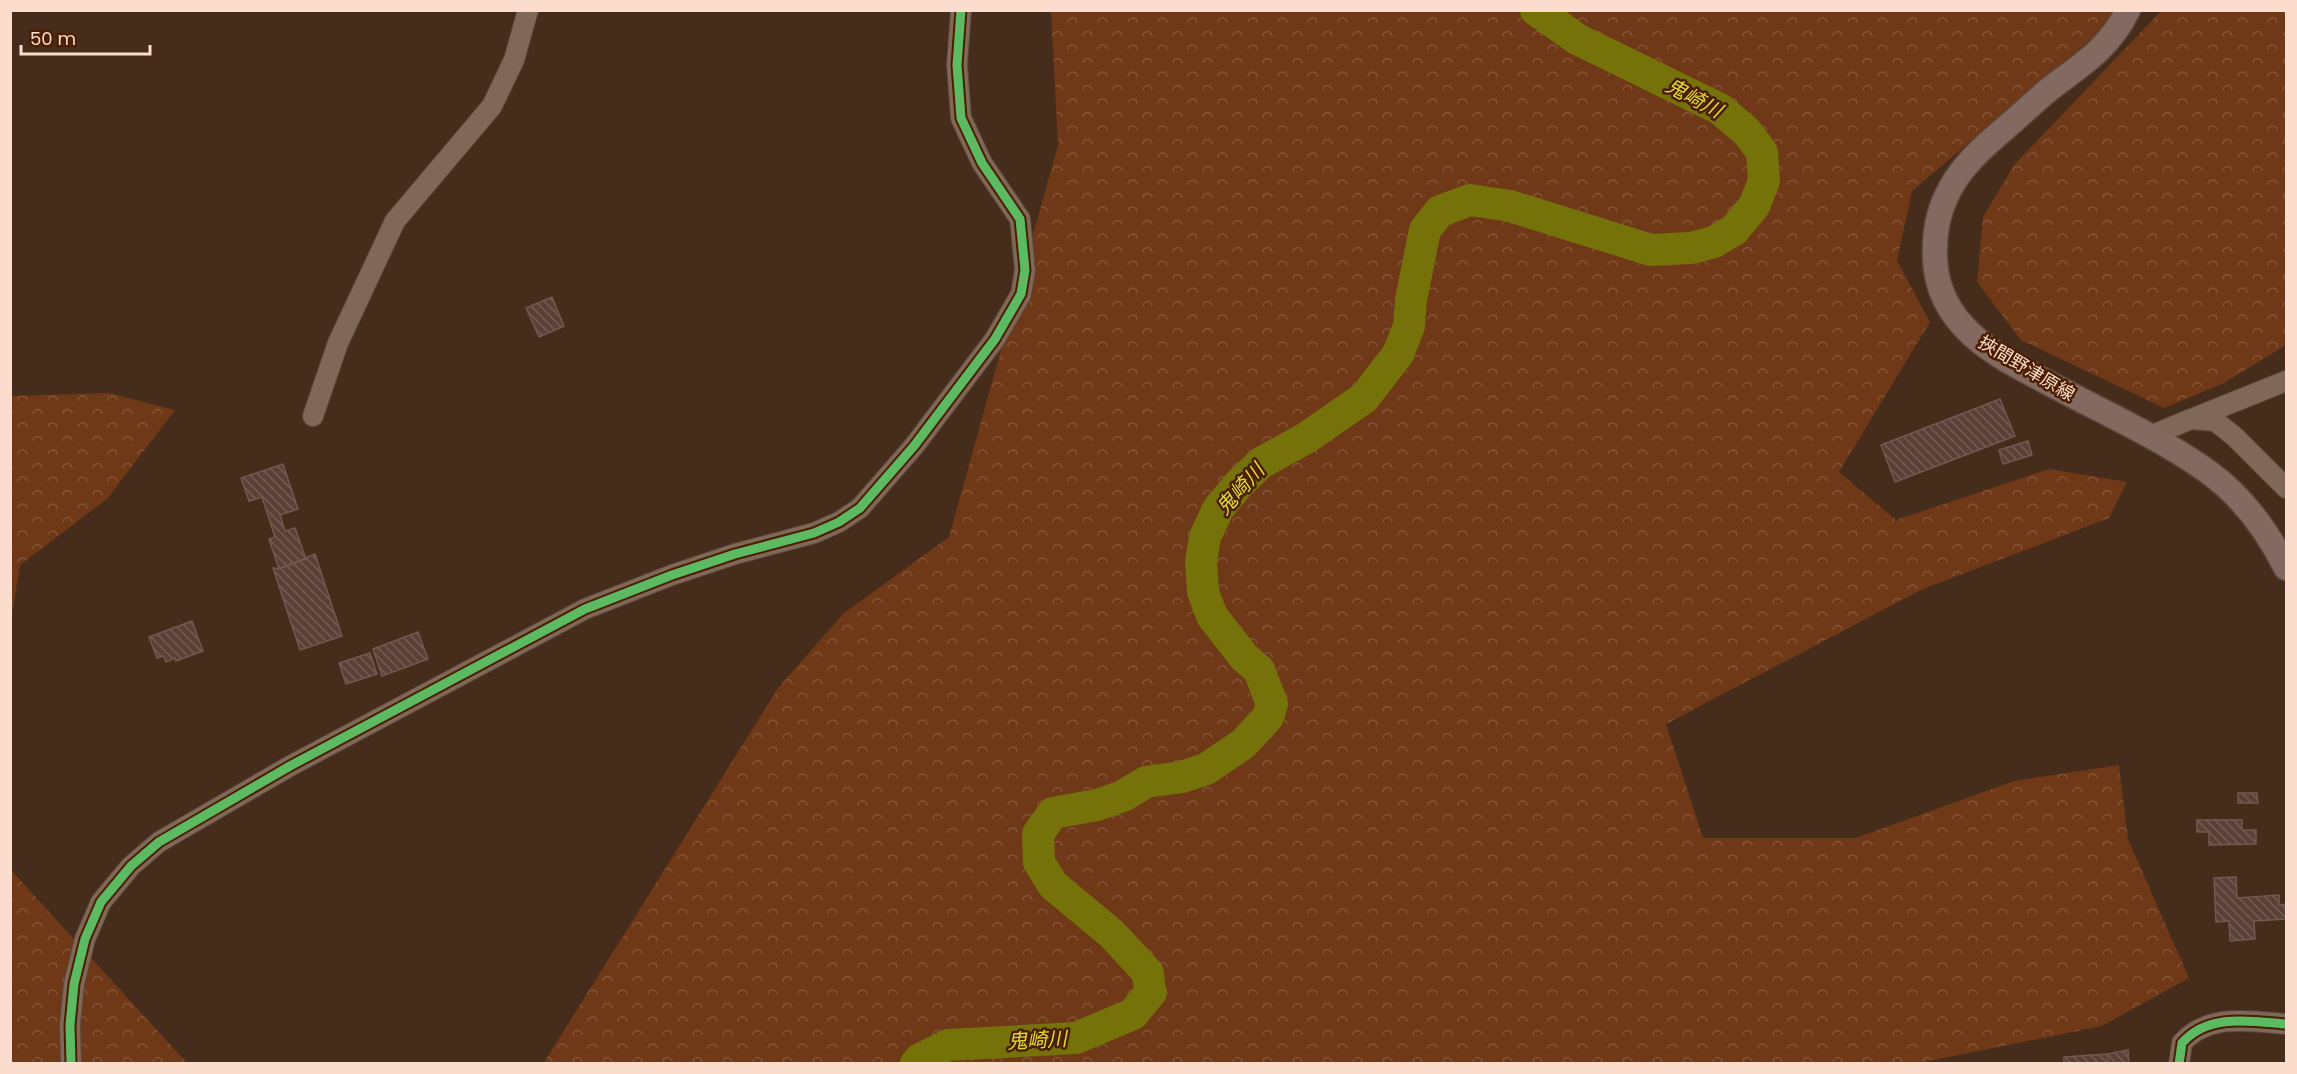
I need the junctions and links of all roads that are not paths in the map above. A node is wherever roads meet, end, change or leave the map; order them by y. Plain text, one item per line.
1 (528, 10) edge
2 (961, 10) edge
3 (2128, 10) edge
4 (2286, 381) edge
5 (312, 416) dead end
6 (2191, 419) junction
7 (2148, 436) junction
8 (2286, 488) edge
9 (2286, 568) edge
10 (2286, 1023) edge
11 (71, 1064) edge
12 (2179, 1064) edge

1 - 5 street
2 - 11 street
3 - 7 main road, 挾間野津原線
4 - 6 street
6 - 7 street
6 - 8 street
7 - 9 main road, 挾間野津原線
10 - 12 street

